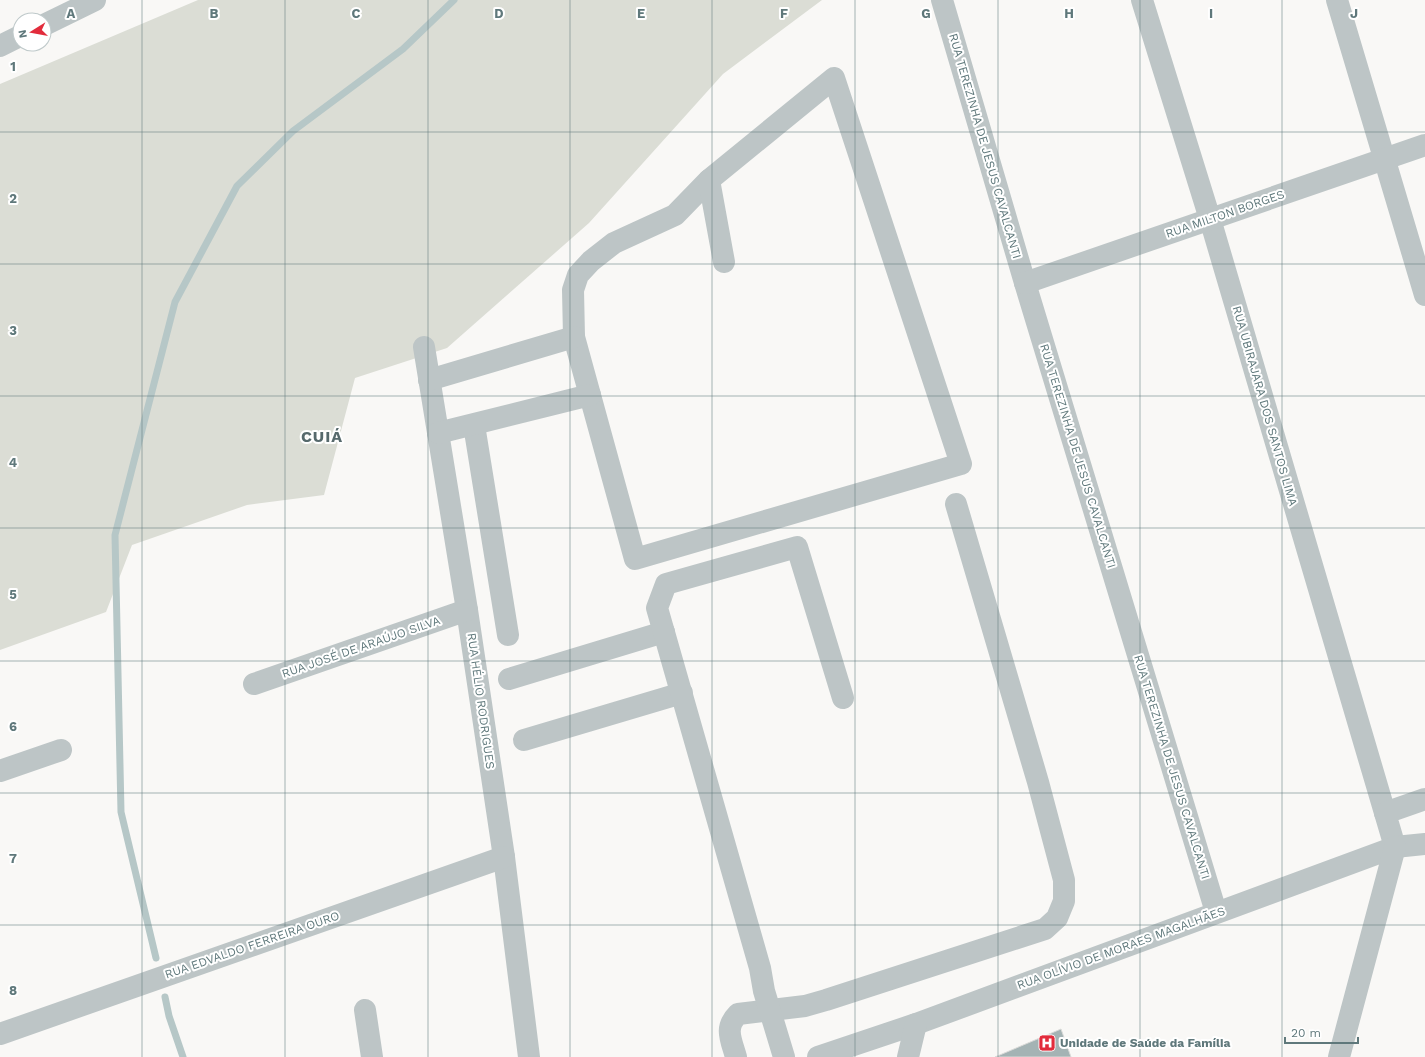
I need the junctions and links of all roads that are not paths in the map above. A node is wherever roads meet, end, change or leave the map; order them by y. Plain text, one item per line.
1 (95, 0) edge
2 (942, 0) edge
3 (1142, 0) edge
4 (1337, 0) edge
5 (52, 21) edge
6 (12, 40) edge
7 (0, 46) edge
8 (1425, 145) edge
9 (1385, 158) junction
10 (709, 180) junction
11 (1210, 219) junction
12 (724, 262) dead end
13 (1025, 283) junction
14 (1425, 295) edge
15 (574, 337) junction
16 (424, 347) dead end
17 (429, 380) junction
18 (590, 395) junction
19 (474, 425) junction
20 (438, 433) junction
21 (956, 504) dead end
22 (467, 610) junction
23 (664, 632) junction
24 (508, 635) dead end
25 (509, 679) dead end
26 (254, 684) dead end
27 (682, 693) junction
28 (843, 698) dead end
29 (524, 740) dead end
30 (61, 750) dead end
31 (0, 771) edge
32 (1425, 800) edge
33 (1385, 813) junction
34 (1425, 844) edge
35 (1395, 847) junction
36 (504, 857) junction
37 (1216, 912) junction
38 (364, 1010) dead end
39 (770, 1010) junction
40 (916, 1024) junction
41 (0, 1034) edge
42 (372, 1057) edge
43 (529, 1057) edge
44 (736, 1057) edge
45 (784, 1057) edge
46 (818, 1057) edge
47 (908, 1057) edge
48 (1339, 1057) edge

1 - 5 street
2 - 13 street, RUA TEREZINHA DE JESUS CAVALCANTI
3 - 11 street, RUA UBIRAJARA DOS SANTOS LIMA
4 - 9 street
6 - 7 street
8 - 9 street, RUA MILTON BORGES
9 - 11 street, RUA MILTON BORGES
9 - 14 street
10 - 12 street
10 - 15 street
10 - 18 street
11 - 13 street, RUA MILTON BORGES
11 - 33 street, RUA UBIRAJARA DOS SANTOS LIMA
13 - 37 street, RUA TEREZINHA DE JESUS CAVALCANTI
15 - 17 street
15 - 18 street
16 - 17 street, RUA HÉLIO RODRIGUES
17 - 20 street, RUA HÉLIO RODRIGUES
18 - 19 street
19 - 20 street
19 - 24 street
20 - 22 street, RUA HÉLIO RODRIGUES
21 - 39 street
22 - 26 street, RUA JOSÉ DE ARAÚJO SILVA
22 - 36 street, RUA HÉLIO RODRIGUES
23 - 25 street
23 - 27 street
23 - 28 street
27 - 29 street
27 - 39 street
30 - 31 street
32 - 33 street
33 - 35 street, RUA UBIRAJARA DOS SANTOS LIMA
34 - 35 street, RUA OLÍVIO DE MORAES MAGALHÃES
35 - 37 street, RUA OLÍVIO DE MORAES MAGALHÃES
35 - 48 street
36 - 41 street, RUA EDVALDO FERREIRA OURO
36 - 43 street, RUA HÉLIO RODRIGUES
37 - 40 street, RUA OLÍVIO DE MORAES MAGALHÃES
38 - 42 street
39 - 44 street
39 - 45 street
40 - 46 street, RUA OLÍVIO DE MORAES MAGALHÃES
40 - 47 street

